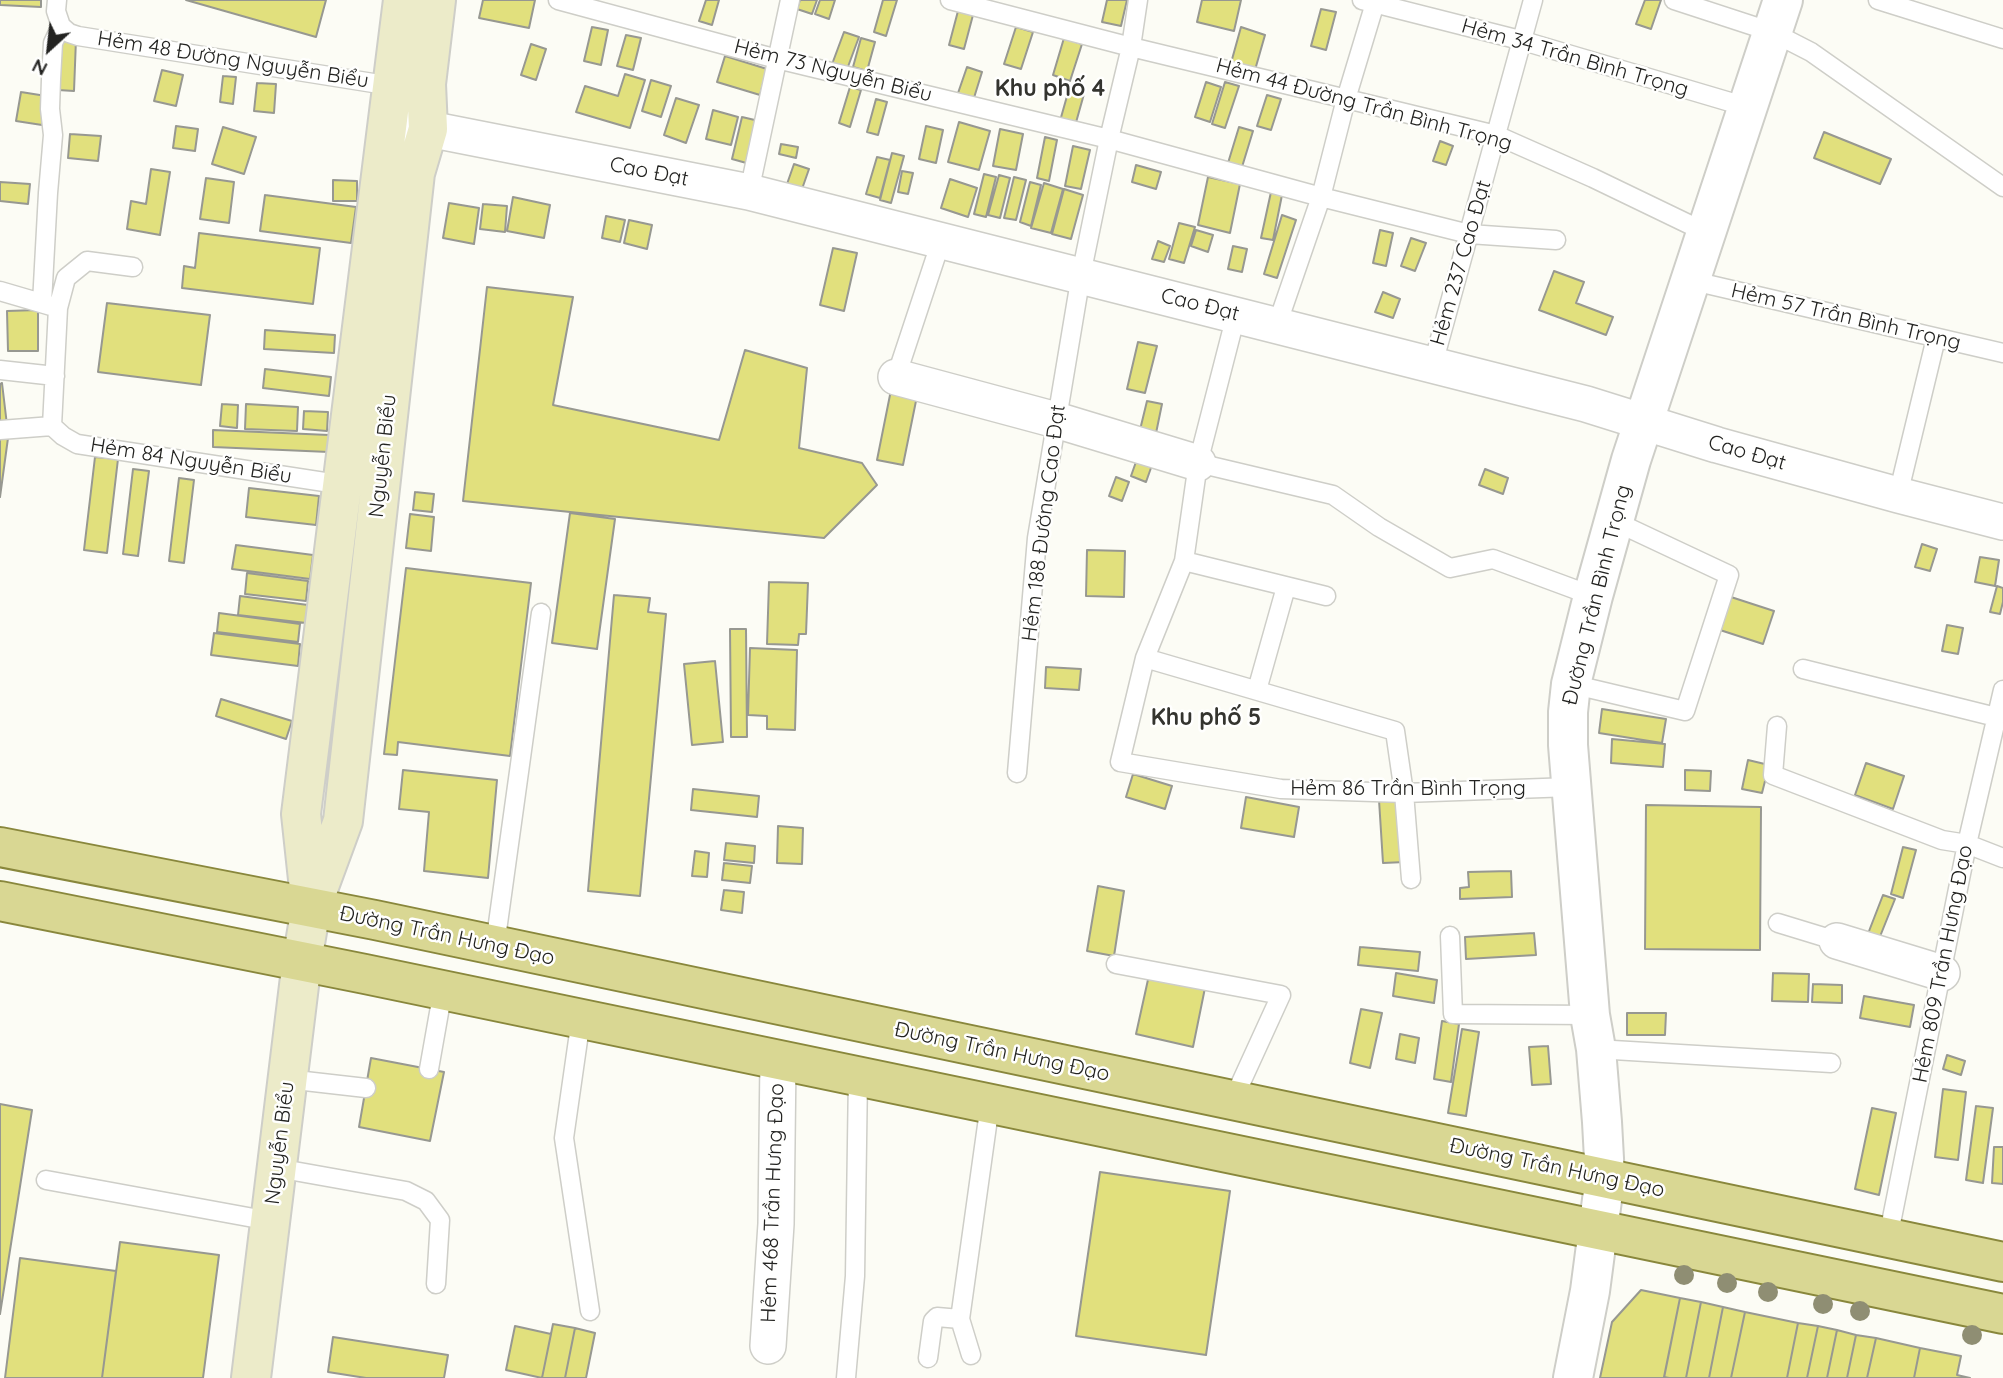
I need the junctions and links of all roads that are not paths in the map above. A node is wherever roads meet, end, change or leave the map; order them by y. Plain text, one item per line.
1 (57, 0) edge
2 (403, 0) edge
3 (436, 0) edge
4 (558, 0) edge
5 (790, 0) edge
6 (950, 0) edge
7 (1138, 0) edge
8 (1533, 0) edge
9 (1674, 0) edge
10 (1878, 0) edge
11 (1368, 2) edge
12 (1778, 16) edge
13 (61, 26) junction
14 (2003, 39) edge
15 (1520, 40) junction
16 (1131, 47) junction
17 (777, 59) junction
18 (1346, 99) junction
19 (390, 104) junction
20 (1747, 107) junction
21 (428, 129) junction
22 (1496, 135) junction
23 (1109, 139) junction
24 (2003, 187) edge
25 (749, 192) junction
26 (1321, 197) junction
27 (1705, 232) junction
28 (1469, 234) junction
29 (1556, 240) dead end
30 (941, 241) junction
31 (133, 267) dead end
32 (1081, 275) junction
33 (1689, 280) junction
34 (0, 291) edge
35 (50, 306) junction
36 (1236, 315) junction
37 (1277, 325) junction
38 (1936, 338) junction
39 (2003, 353) edge
40 (1433, 364) junction
41 (0, 370) edge
42 (55, 376) junction
43 (895, 377) joint
44 (1056, 420) junction
45 (1643, 422) junction
46 (52, 426) junction
47 (0, 430) edge
48 (1198, 463) junction
49 (344, 485) junction
50 (1898, 495) junction
51 (1614, 521) junction
52 (2003, 522) edge
53 (1184, 561) junction
54 (1286, 587) junction
55 (1326, 596) dead end
56 (1593, 596) junction
57 (541, 613) dead end
58 (1145, 659) junction
59 (1803, 669) dead end
60 (1571, 684) junction
61 (1257, 690) junction
62 (2003, 691) edge
63 (1996, 717) junction
64 (1777, 726) dead end
65 (1017, 773) dead end
66 (1571, 787) junction
67 (1404, 793) junction
68 (1968, 844) junction
69 (0, 847) edge
70 (2003, 858) edge
71 (1411, 879) dead end
72 (0, 901) edge
73 (311, 908) junction
74 (1778, 923) dead end
75 (1450, 936) dead end
76 (1837, 942) joint
77 (495, 945) junction
78 (302, 961) junction
79 (1116, 964) dead end
80 (1942, 973) junction
81 (443, 990) junction
82 (581, 1019) junction
83 (1593, 1032) junction
84 (778, 1060) junction
85 (1831, 1063) dead end
86 (429, 1069) dead end
87 (858, 1076) junction
88 (287, 1080) junction
89 (366, 1088) dead end
90 (1233, 1100) junction
91 (990, 1104) junction
92 (1226, 1153) junction
93 (277, 1168) junction
94 (1605, 1177) junction
95 (46, 1180) dead end
96 (270, 1221) junction
97 (1599, 1230) junction
98 (1888, 1238) junction
99 (2003, 1262) edge
100 (436, 1283) dead end
101 (590, 1311) dead end
102 (2003, 1314) edge
103 (960, 1319) junction
104 (768, 1346) dead end
105 (971, 1355) dead end
106 (928, 1358) dead end
107 (251, 1378) edge
108 (846, 1378) edge
109 (1573, 1378) edge

1 - 13 lane
2 - 19 main road, Nguyễn Biểu
3 - 21 main road, Nguyễn Biểu
4 - 17 lane, Hẻm 73 Nguyễn Biểu
5 - 17 lane
6 - 16 lane, Hẻm 44 Đường Trần Bình Trọng
7 - 16 lane, Hẻm 188 Đường Cao Đạt
8 - 15 lane, Hẻm 237 Cao Đạt
9 - 12 lane
10 - 14 lane
11 - 15 lane, Hẻm 34 Trần Bình Trọng
11 - 18 lane
12 - 20 street, Đường Trần Bình Trọng
12 - 24 lane
13 - 19 lane, Hẻm 48 Đường Nguyễn Biểu
13 - 35 lane
15 - 20 lane, Hẻm 34 Trần Bình Trọng
15 - 22 lane, Hẻm 237 Cao Đạt
16 - 18 lane, Hẻm 44 Đường Trần Bình Trọng
16 - 23 lane, Hẻm 188 Đường Cao Đạt
17 - 23 lane, Hẻm 73 Nguyễn Biểu
17 - 25 lane
18 - 22 lane, Hẻm 44 Đường Trần Bình Trọng
18 - 26 lane
19 - 21 street, Cao Đạt
19 - 49 main road, Nguyễn Biểu
20 - 27 street, Đường Trần Bình Trọng
21 - 25 street, Cao Đạt
21 - 73 main road, Nguyễn Biểu
22 - 27 lane, Hẻm 44 Đường Trần Bình Trọng
22 - 28 lane, Hẻm 237 Cao Đạt
23 - 26 lane, Hẻm 73 Nguyễn Biểu
23 - 32 lane, Hẻm 188 Đường Cao Đạt
25 - 30 street, Cao Đạt
26 - 28 lane, Hẻm 73 Nguyễn Biểu
26 - 37 lane
27 - 33 street, Đường Trần Bình Trọng
28 - 29 lane, Hẻm 73 Nguyễn Biểu
28 - 40 lane, Hẻm 237 Cao Đạt
30 - 32 street, Cao Đạt
30 - 43 lane
31 - 35 lane
32 - 36 street, Cao Đạt
32 - 44 lane, Hẻm 188 Đường Cao Đạt
33 - 38 lane, Hẻm 57 Trần Bình Trọng
33 - 45 street, Đường Trần Bình Trọng
34 - 35 lane
35 - 42 lane
36 - 37 street, Cao Đạt
36 - 48 lane
37 - 40 street, Cao Đạt
38 - 39 lane, Hẻm 57 Trần Bình Trọng
38 - 50 lane
40 - 45 street, Cao Đạt
41 - 42 lane
42 - 46 lane
43 - 44 street
44 - 48 street
44 - 65 lane, Hẻm 188 Đường Cao Đạt
45 - 50 street, Cao Đạt
45 - 51 street, Đường Trần Bình Trọng
46 - 47 lane
46 - 49 lane, Hẻm 84 Nguyễn Biểu
48 - 53 lane
48 - 56 lane
49 - 73 main road, Nguyễn Biểu
50 - 52 street, Cao Đạt
51 - 56 street, Đường Trần Bình Trọng
51 - 60 lane
53 - 54 lane
53 - 58 lane
54 - 55 lane
54 - 61 lane
56 - 60 street, Đường Trần Bình Trọng
57 - 77 lane
58 - 61 lane
58 - 67 lane, Hẻm 86 Trần Bình Trọng
59 - 63 lane
60 - 66 street, Đường Trần Bình Trọng
61 - 67 lane
62 - 63 lane, Hẻm 809 Trần Hưng Đạo
63 - 68 lane, Hẻm 809 Trần Hưng Đạo
64 - 68 lane
66 - 67 lane, Hẻm 86 Trần Bình Trọng
66 - 83 street, Đường Trần Bình Trọng
67 - 71 lane
68 - 70 lane
68 - 80 lane, Hẻm 809 Trần Hưng Đạo
69 - 73 main road, Đường Trần Hưng Đạo
72 - 78 main road
73 - 77 main road, Đường Trần Hưng Đạo
73 - 78 main road, Nguyễn Biểu
74 - 76 lane
75 - 83 lane
76 - 80 street
77 - 90 main road, Đường Trần Hưng Đạo
78 - 81 main road
78 - 88 main road, Nguyễn Biểu
79 - 90 lane
80 - 98 lane, Hẻm 809 Trần Hưng Đạo
81 - 82 main road
81 - 86 lane
82 - 84 main road
82 - 101 lane
83 - 85 lane
83 - 94 street, Đường Trần Bình Trọng
84 - 87 main road
84 - 104 street, Hẻm 468 Trần Hưng Ðạo
87 - 91 main road
87 - 108 lane
88 - 89 lane
88 - 93 main road, Nguyễn Biểu
90 - 92 main road
90 - 94 main road, Đường Trần Hưng Đạo
91 - 92 main road
91 - 103 lane
92 - 97 main road
93 - 96 main road, Nguyễn Biểu
93 - 100 lane
94 - 97 street, Đường Trần Bình Trọng
94 - 98 main road, Đường Trần Hưng Đạo
95 - 96 lane
96 - 107 main road, Nguyễn Biểu
97 - 102 main road
97 - 109 street, Đường Trần Bình Trọng
98 - 99 main road, Đường Trần Hưng Đạo
103 - 105 lane
103 - 106 lane

